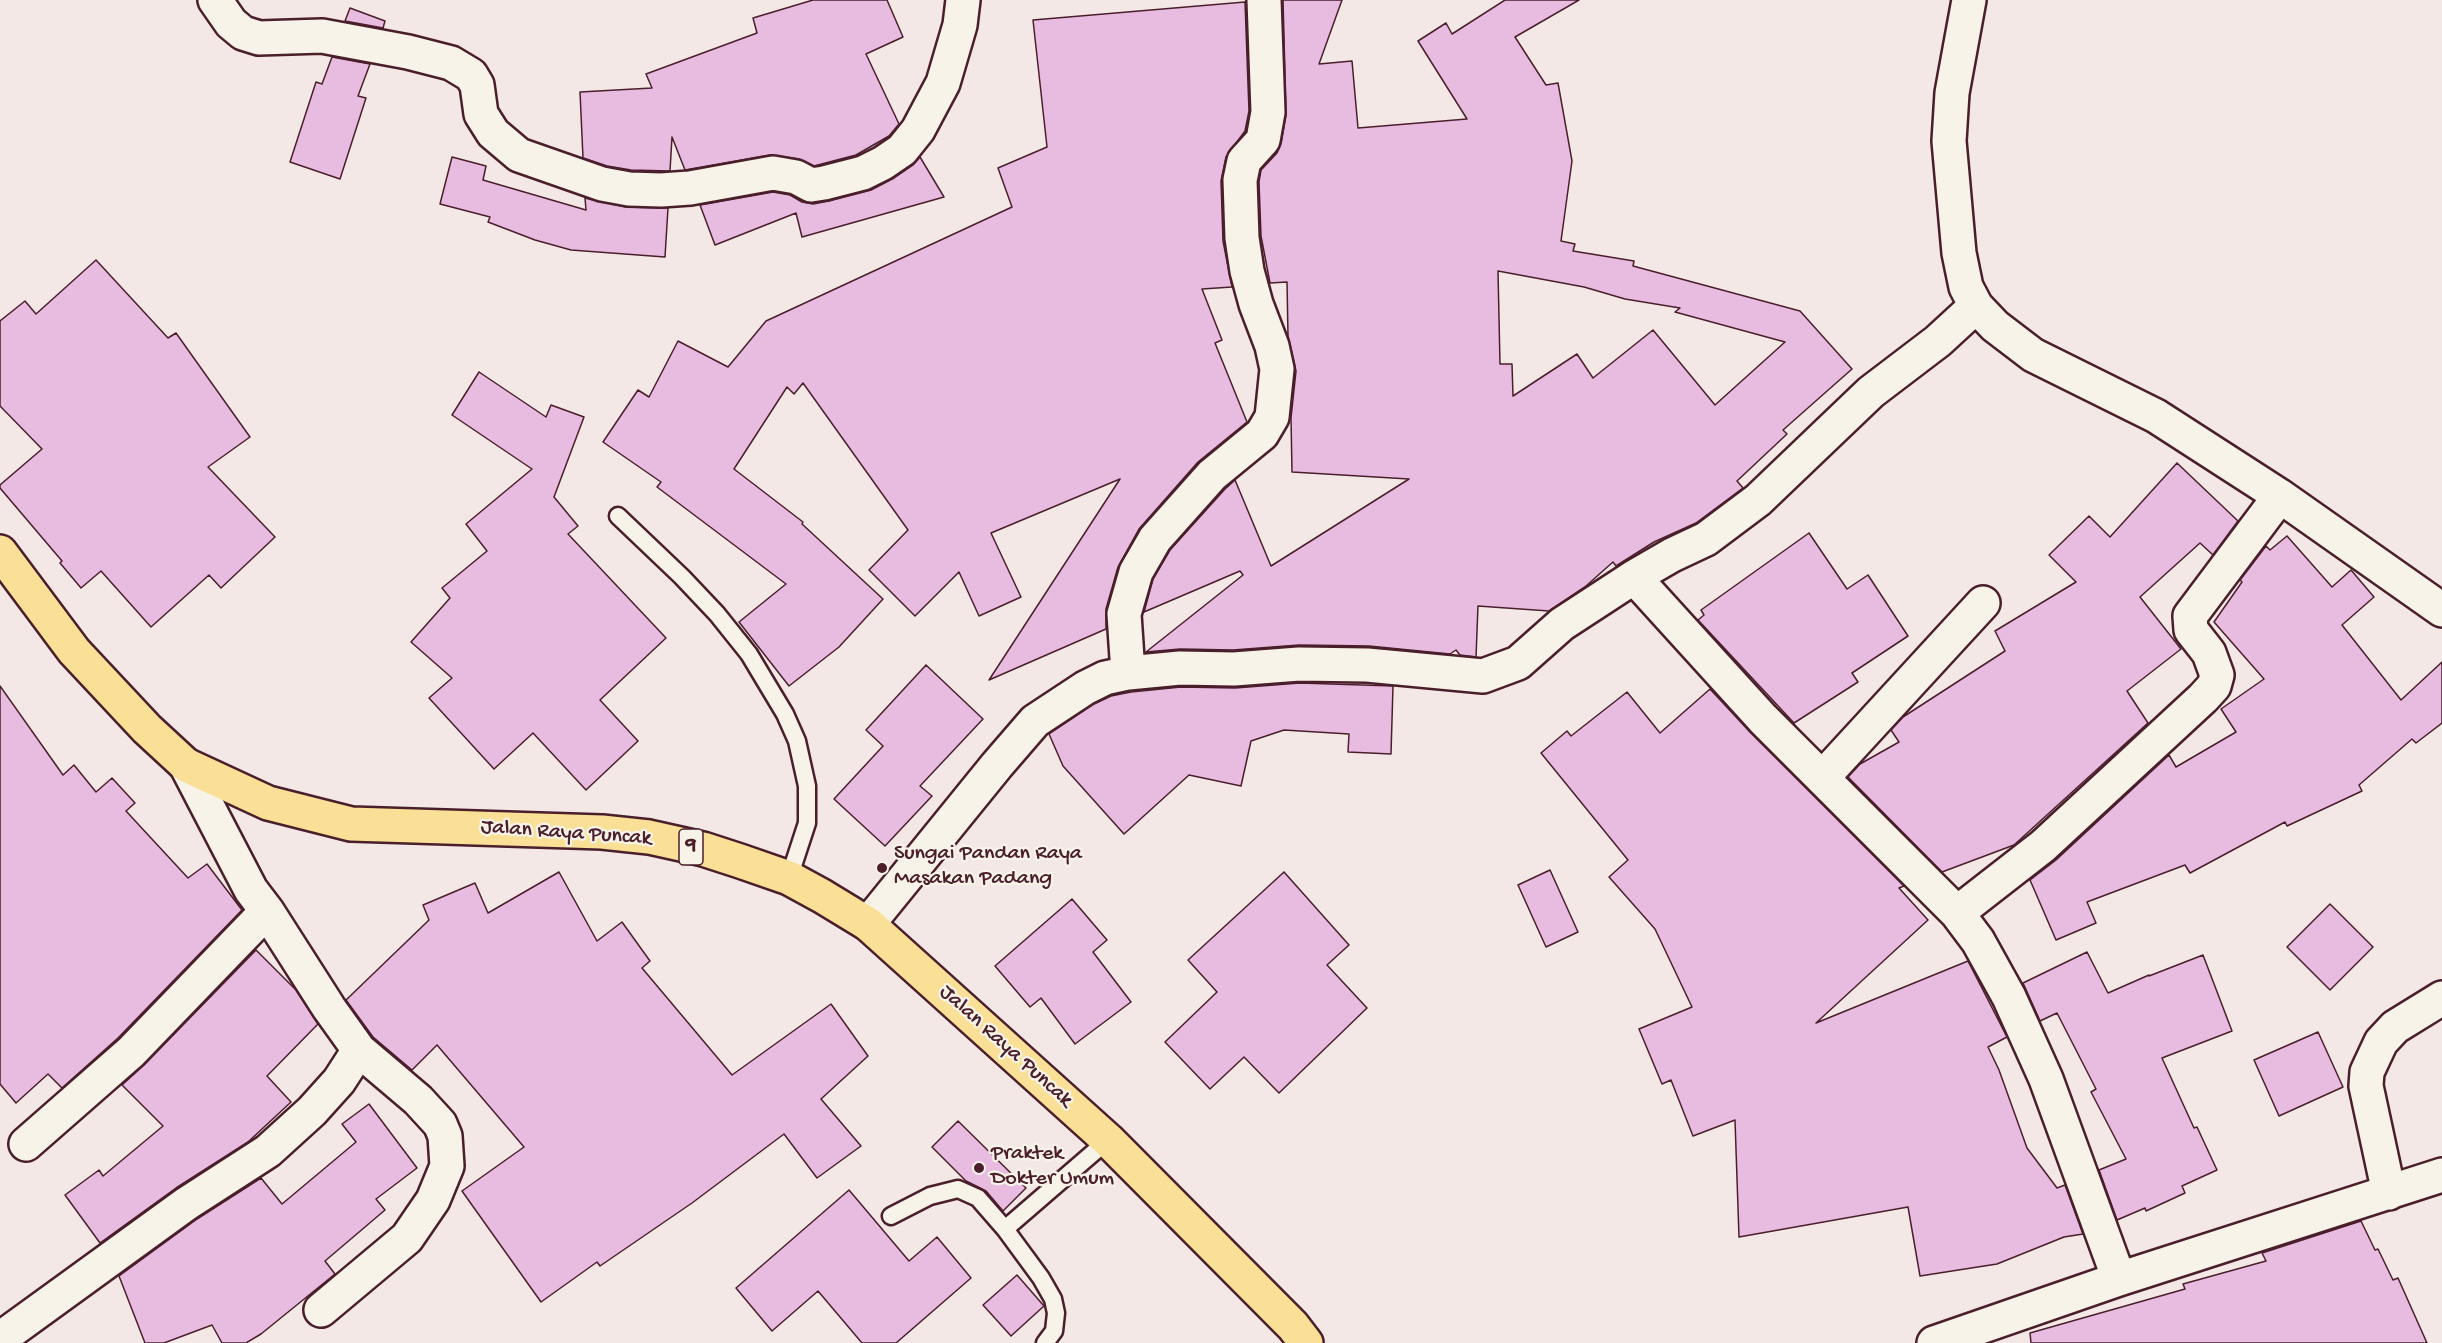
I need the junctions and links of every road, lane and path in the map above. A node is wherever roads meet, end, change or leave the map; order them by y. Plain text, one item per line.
1 (214, 0) edge
2 (963, 0) edge
3 (1264, 0) edge
4 (1969, 0) edge
5 (1976, 306) junction
6 (2280, 496) junction
7 (618, 516) dead end
8 (0, 552) edge
9 (1634, 577) junction
10 (1983, 603) dead end
11 (2442, 610) edge
12 (1128, 673) junction
13 (186, 765) junction
14 (1823, 777) junction
15 (789, 878) junction
16 (267, 910) junction
17 (1957, 913) junction
18 (868, 924) junction
19 (2442, 998) edge
20 (359, 1050) junction
21 (1108, 1140) junction
22 (26, 1144) dead end
23 (2442, 1175) edge
24 (2389, 1193) junction
25 (891, 1216) dead end
26 (1005, 1229) junction
27 (2119, 1279) junction
28 (321, 1310) dead end
29 (0, 1339) edge
30 (1045, 1343) edge
31 (1306, 1343) edge
32 (1934, 1343) edge

1 - 2 street
3 - 12 street
4 - 5 street
5 - 6 street
5 - 9 street
6 - 11 street
6 - 17 street
7 - 15 lane
8 - 13 highway, Jalan Raya Puncak / 9
9 - 12 street
9 - 14 street
10 - 14 street
12 - 18 street
13 - 15 highway, Jalan Raya Puncak / 9
13 - 16 street
14 - 17 street
15 - 18 highway, Jalan Raya Puncak / 9
16 - 20 street
16 - 22 street
17 - 27 street
18 - 21 highway, Jalan Raya Puncak / 9
19 - 24 street
20 - 28 street
20 - 29 street
21 - 26 lane
21 - 31 highway, Jalan Raya Puncak / 9
23 - 24 street
24 - 27 street
25 - 26 lane
26 - 30 lane
27 - 32 street

